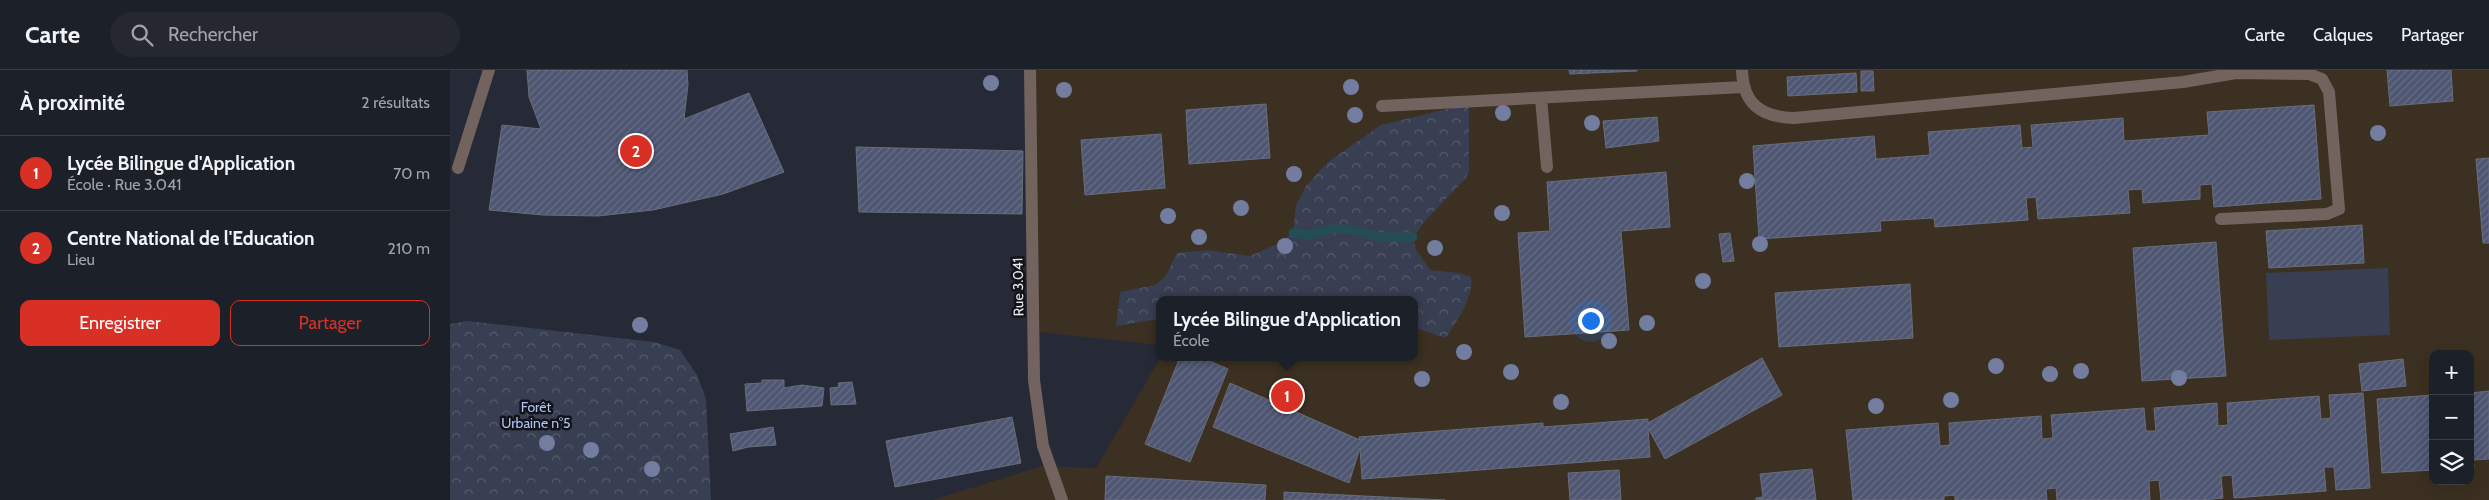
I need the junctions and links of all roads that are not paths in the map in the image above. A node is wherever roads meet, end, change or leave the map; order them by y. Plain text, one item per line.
1 (489, 70) edge
2 (1030, 70) edge
3 (1742, 70) edge
4 (2236, 71) edge
5 (1743, 87) junction
6 (1542, 98) junction
7 (1382, 106) dead end
8 (1548, 167) dead end
9 (458, 168) dead end
10 (2221, 220) dead end
11 (1062, 500) edge

1 - 9 street
2 - 11 street, Rue 3.041
3 - 5 street
4 - 5 street
4 - 10 street
5 - 6 street
6 - 7 street
6 - 8 street

